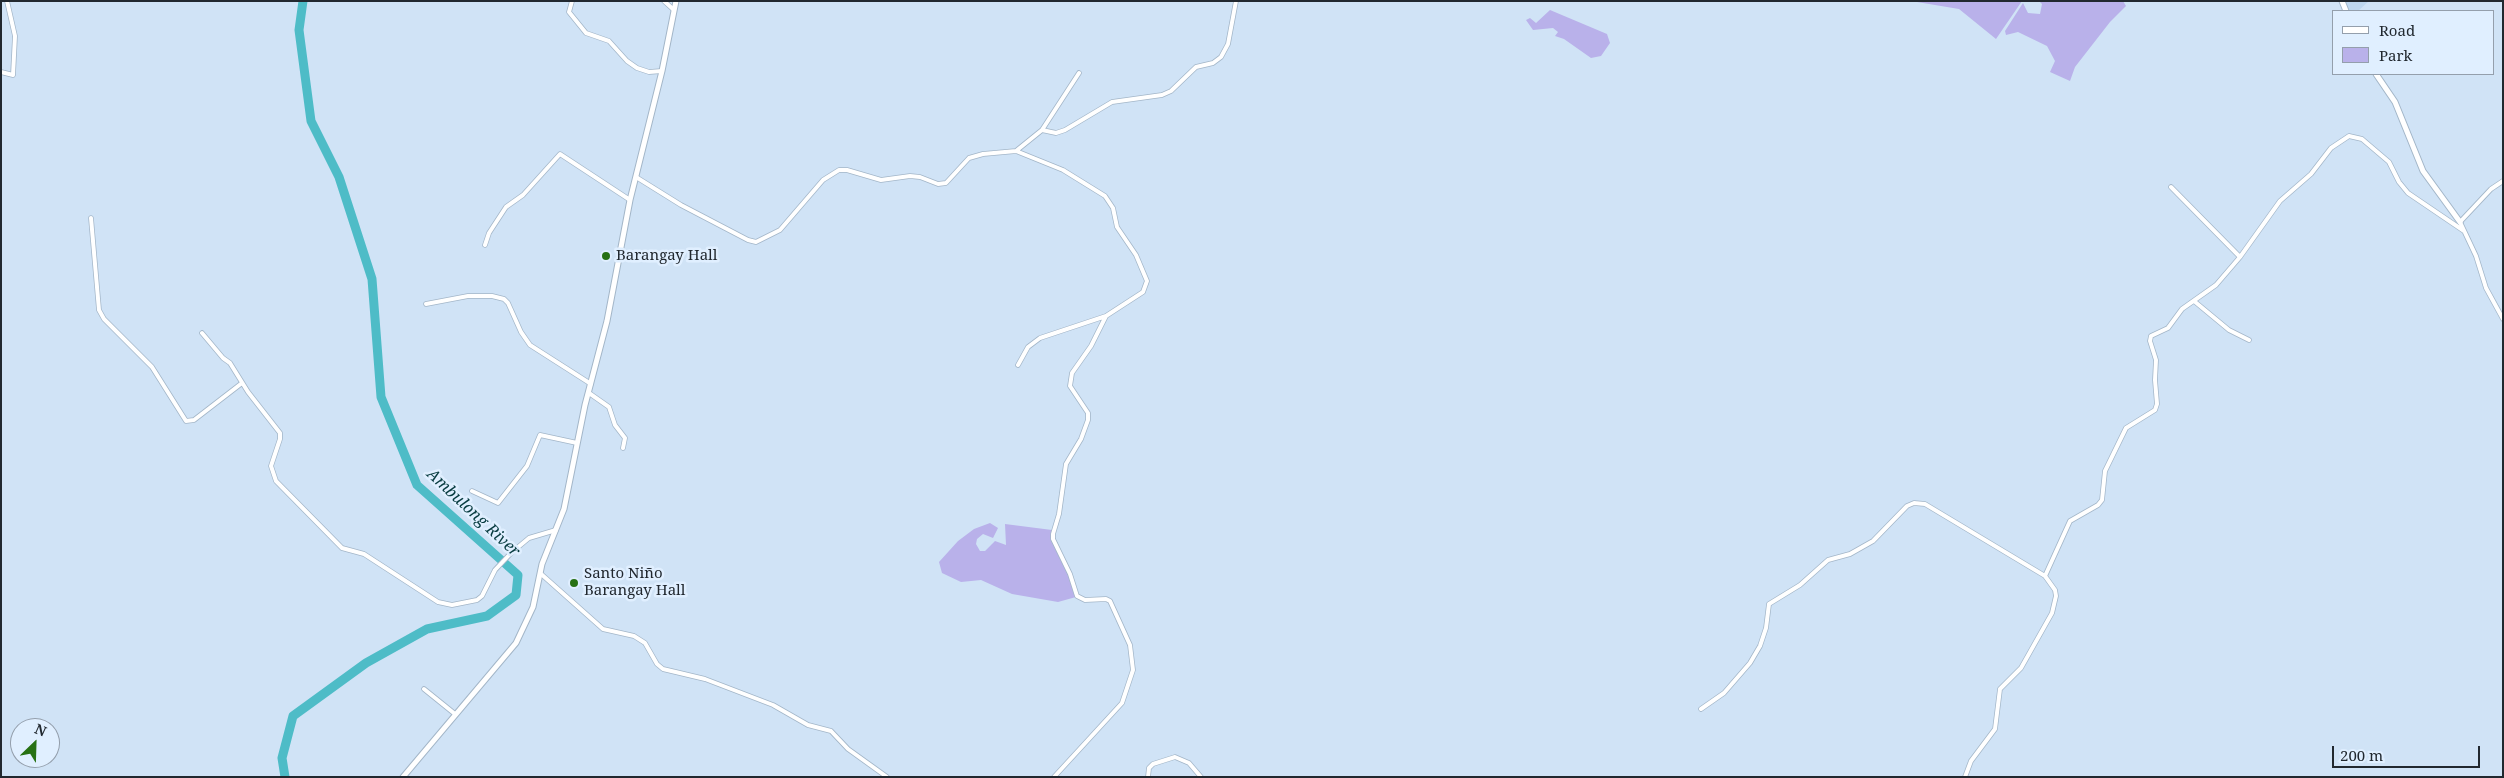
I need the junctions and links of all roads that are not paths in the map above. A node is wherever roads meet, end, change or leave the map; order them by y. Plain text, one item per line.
1 (7, 1) edge
2 (572, 1) edge
3 (664, 1) edge
4 (676, 1) edge
5 (1236, 1) edge
6 (674, 10) junction
7 (662, 71) junction
8 (1, 72) edge
9 (1079, 73) dead end
10 (2377, 75) edge
11 (1042, 130) junction
12 (1016, 151) junction
13 (636, 177) junction
14 (2503, 181) edge
15 (2171, 186) dead end
16 (630, 200) junction
17 (91, 218) dead end
18 (2460, 222) junction
19 (2464, 231) junction
20 (485, 245) dead end
21 (2240, 257) junction
22 (2194, 301) junction
23 (426, 304) dead end
24 (1106, 316) junction
25 (2503, 319) edge
26 (202, 333) dead end
27 (2249, 340) dead end
28 (1018, 365) dead end
29 (242, 383) junction
30 (591, 384) junction
31 (589, 393) junction
32 (577, 443) junction
33 (623, 448) dead end
34 (472, 491) dead end
35 (556, 530) junction
36 (540, 573) junction
37 (2045, 576) junction
38 (424, 689) dead end
39 (1701, 709) dead end
40 (455, 714) junction
41 (403, 777) edge
42 (887, 777) edge
43 (1054, 777) edge
44 (1148, 777) edge
45 (1200, 777) edge
46 (1965, 777) edge

1 - 8 street
2 - 7 street
3 - 6 street
4 - 6 street
5 - 11 street
6 - 7 street
7 - 13 street
9 - 11 street
10 - 18 street
11 - 12 street
12 - 13 street
12 - 24 street
13 - 16 street
14 - 18 street
15 - 21 street
16 - 20 street
16 - 30 street
17 - 29 street
18 - 19 street
19 - 21 street
19 - 25 street
21 - 22 street
22 - 27 street
22 - 37 street
23 - 30 street
24 - 28 street
24 - 43 street
26 - 29 street
29 - 35 street
30 - 31 street
31 - 32 street
31 - 33 street
32 - 34 street
32 - 35 street
35 - 36 street
36 - 40 street
36 - 42 street
37 - 39 street
37 - 46 street
38 - 40 street
40 - 41 street
44 - 45 street

